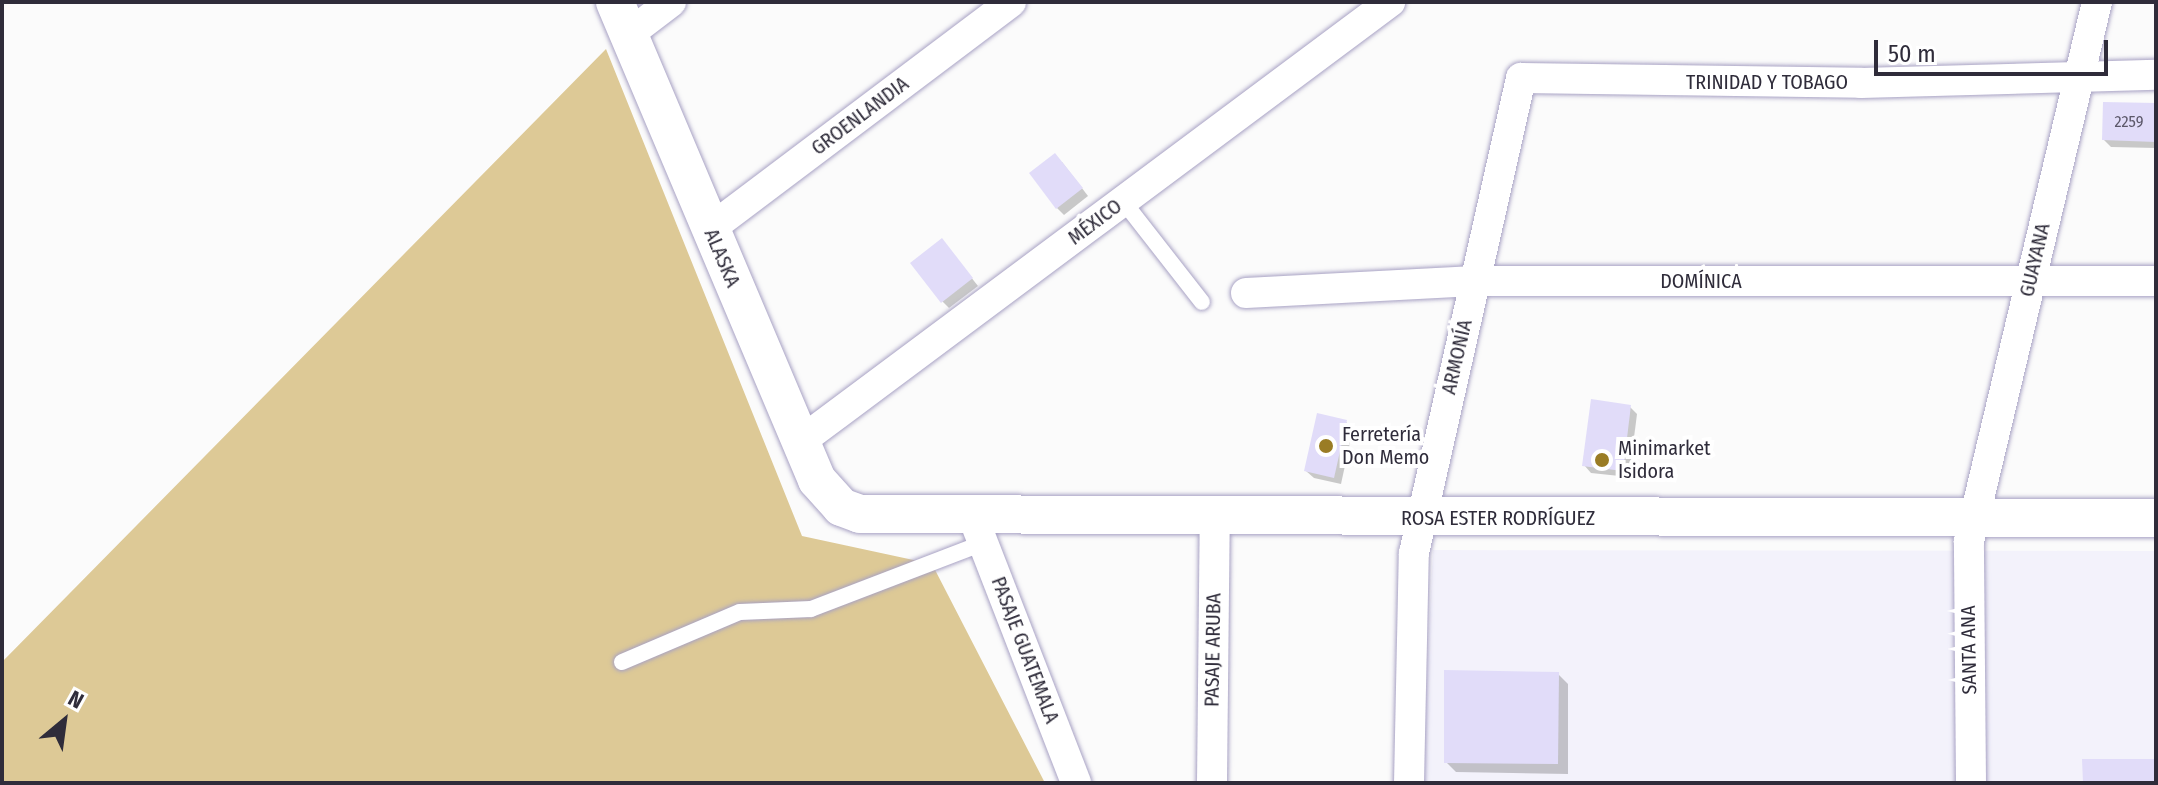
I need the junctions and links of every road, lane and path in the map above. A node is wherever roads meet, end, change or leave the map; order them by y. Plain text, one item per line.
1 (671, 2) edge
2 (1011, 2) edge
3 (1390, 2) edge
4 (2097, 2) edge
5 (622, 18) edge
6 (2079, 75) junction
7 (2156, 75) edge
8 (1521, 78) joint
9 (1123, 201) junction
10 (710, 229) junction
11 (1475, 281) junction
12 (2030, 281) junction
13 (2156, 281) edge
14 (1246, 293) dead end
15 (1202, 302) dead end
16 (801, 441) junction
17 (841, 507) joint
18 (1215, 517) junction
19 (1420, 518) junction
20 (1974, 518) junction
21 (2156, 518) edge
22 (978, 530) junction
23 (622, 662) dead end
24 (1076, 783) edge
25 (1212, 783) edge
26 (1409, 783) edge
27 (1971, 783) edge

1 - 5 street
2 - 10 street, GROENLANDIA
3 - 9 street, MÉXICO
4 - 6 street, GUAYANA
5 - 10 street, ALASKA
6 - 7 street, TRINIDAD Y TOBAGO
6 - 8 street, TRINIDAD Y TOBAGO
6 - 12 street, GUAYANA
8 - 11 street, ARMONÍA
9 - 15 lane
9 - 16 street, MÉXICO
10 - 16 street, ALASKA
11 - 12 street, DOMÍNICA
11 - 14 street, DOMÍNICA
11 - 19 street, ARMONÍA
12 - 13 street, DOMÍNICA
12 - 20 street, GUAYANA
16 - 17 street, ALASKA
17 - 22 street, ROSA ESTER RODRÍGUEZ
18 - 19 street, ROSA ESTER RODRÍGUEZ
18 - 22 street, ROSA ESTER RODRÍGUEZ
18 - 25 street, PASAJE ARUBA
19 - 20 street, ROSA ESTER RODRÍGUEZ
19 - 26 street, ARMONÍA
20 - 21 street, ROSA ESTER RODRÍGUEZ
20 - 27 street, SANTA ANA
22 - 23 lane
22 - 24 street, PASAJE GUATEMALA

